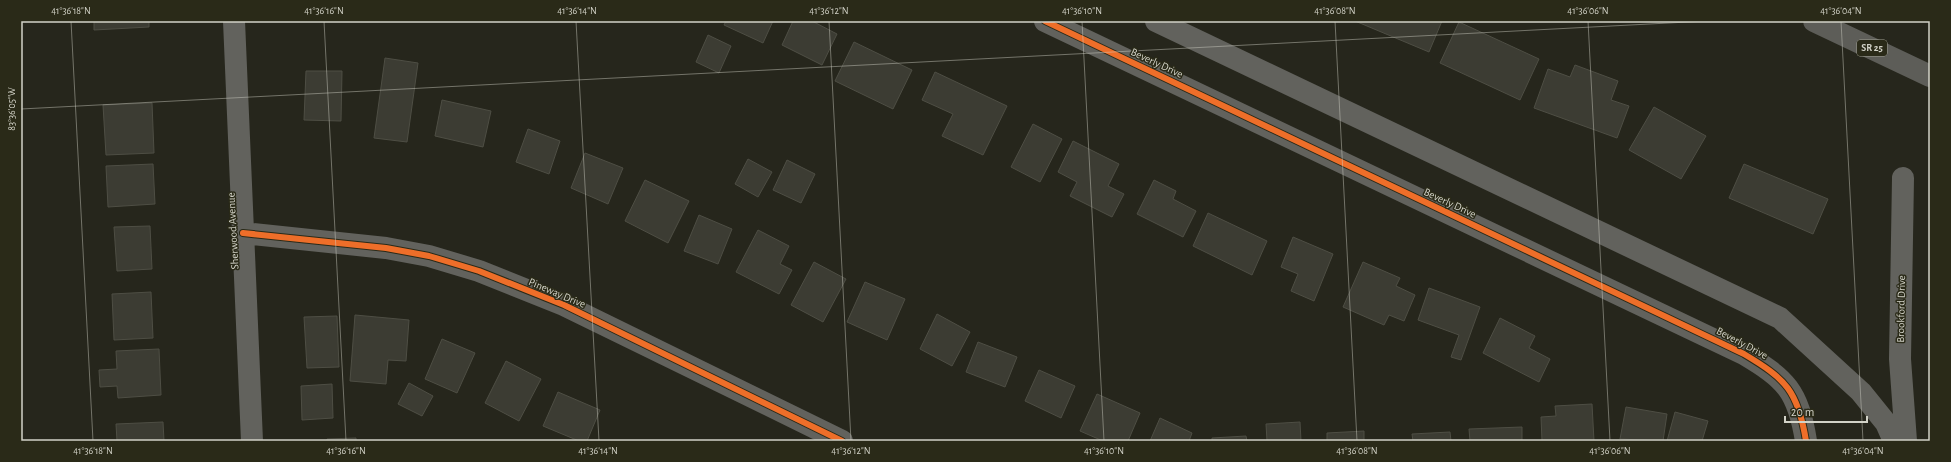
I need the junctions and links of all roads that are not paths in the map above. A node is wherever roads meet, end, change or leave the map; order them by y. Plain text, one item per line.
1 (234, 21) edge
2 (1045, 21) edge
3 (1156, 21) edge
4 (1814, 21) edge
5 (1930, 76) edge
6 (1903, 178) dead end
7 (243, 233) junction
8 (252, 441) edge
9 (842, 441) edge
10 (1806, 441) edge
11 (1894, 441) edge
12 (1906, 441) edge

1 - 7 street, Sherwood Avenue
2 - 10 street, Beverly Drive
3 - 11 street
4 - 5 highway, SR 25
6 - 12 street, Brookford Drive
7 - 8 street, Sherwood Avenue
7 - 9 street, Pineway Drive

